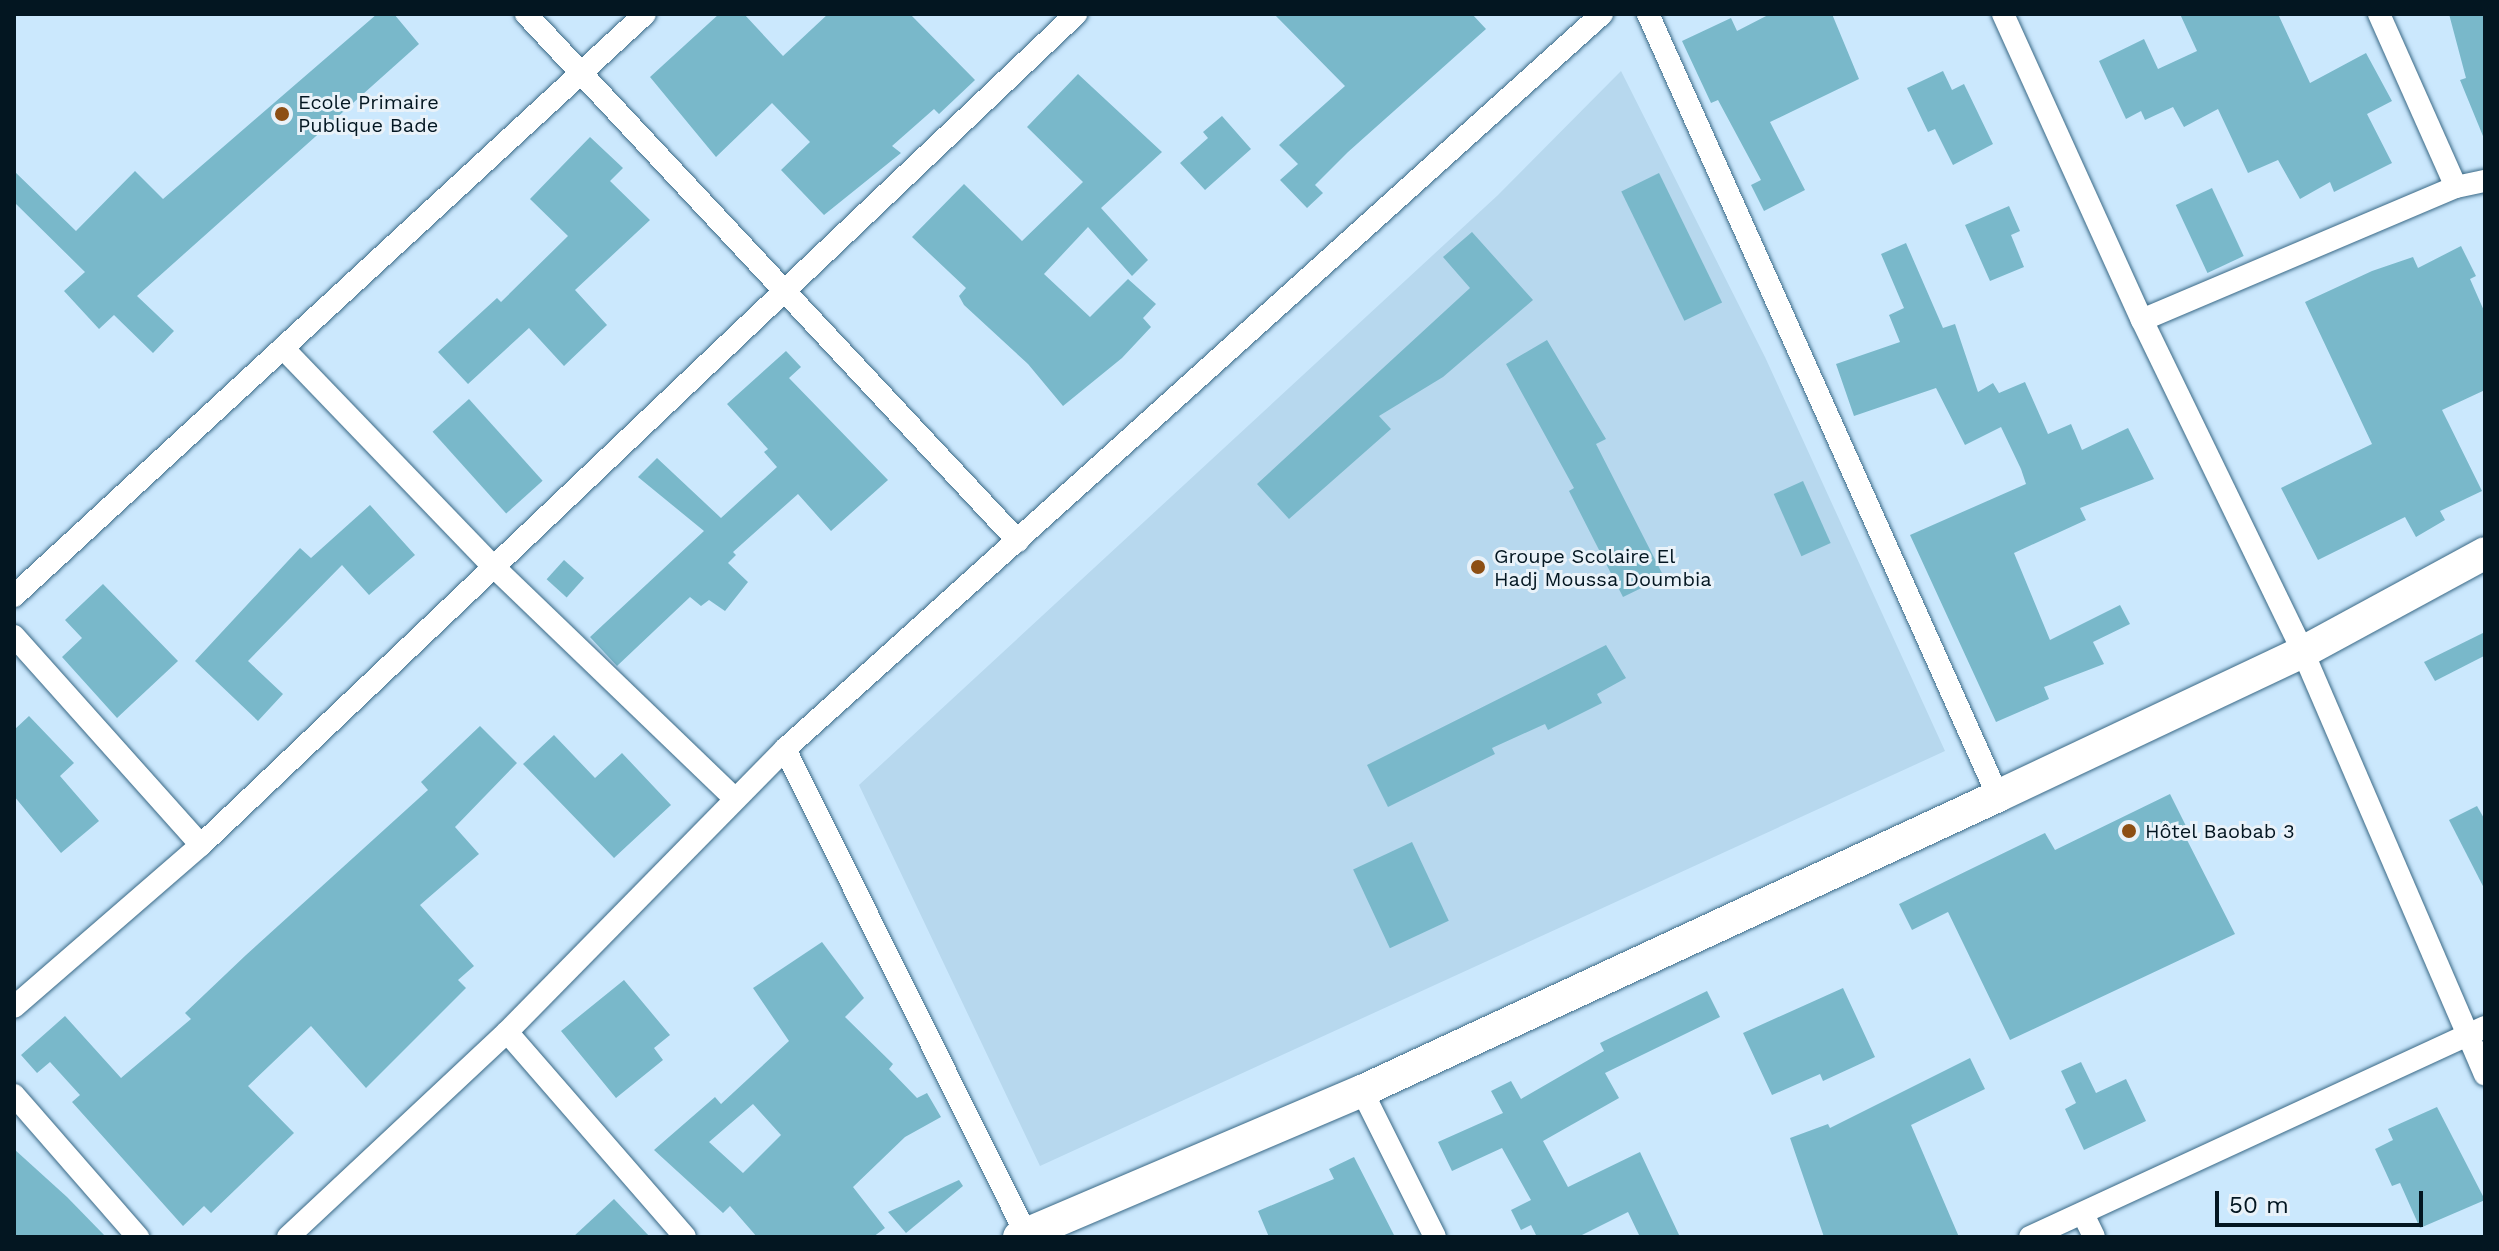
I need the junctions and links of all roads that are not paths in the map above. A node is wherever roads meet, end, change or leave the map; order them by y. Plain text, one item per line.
1 (526, 14) edge
2 (645, 14) edge
3 (1076, 14) edge
4 (1602, 14) edge
5 (1648, 14) edge
6 (2003, 14) edge
7 (2379, 14) edge
8 (580, 73) junction
9 (2485, 181) edge
10 (2456, 187) junction
11 (785, 287) junction
12 (2142, 320) junction
13 (283, 348) junction
14 (1018, 541) junction
15 (2485, 553) edge
16 (493, 566) junction
17 (14, 596) edge
18 (14, 636) edge
19 (2303, 652) junction
20 (785, 749) junction
21 (1998, 796) junction
22 (734, 798) junction
23 (201, 845) junction
24 (14, 1007) edge
25 (2476, 1031) edge
26 (507, 1032) junction
27 (2485, 1074) edge
28 (1362, 1091) junction
29 (14, 1095) edge
30 (2083, 1214) junction
31 (1022, 1235) edge
32 (138, 1237) edge
33 (288, 1237) edge
34 (685, 1237) edge
35 (1435, 1237) edge
36 (2030, 1237) edge
37 (2094, 1237) edge

1 - 8 street
2 - 8 street
3 - 11 street
4 - 14 street
5 - 21 street
6 - 12 street
7 - 10 street
8 - 11 street
8 - 13 street
9 - 10 street
10 - 12 street
11 - 14 street
11 - 16 street
12 - 19 street
13 - 16 street
13 - 17 street
14 - 20 street
15 - 19 street
16 - 22 street
16 - 23 street
18 - 23 street
19 - 21 street
19 - 25 street
20 - 22 street
20 - 31 street
21 - 28 street
22 - 26 street
23 - 24 street
25 - 27 street
25 - 30 street
26 - 33 street
26 - 34 street
28 - 31 street
28 - 35 street
29 - 32 street
30 - 36 street
30 - 37 street

